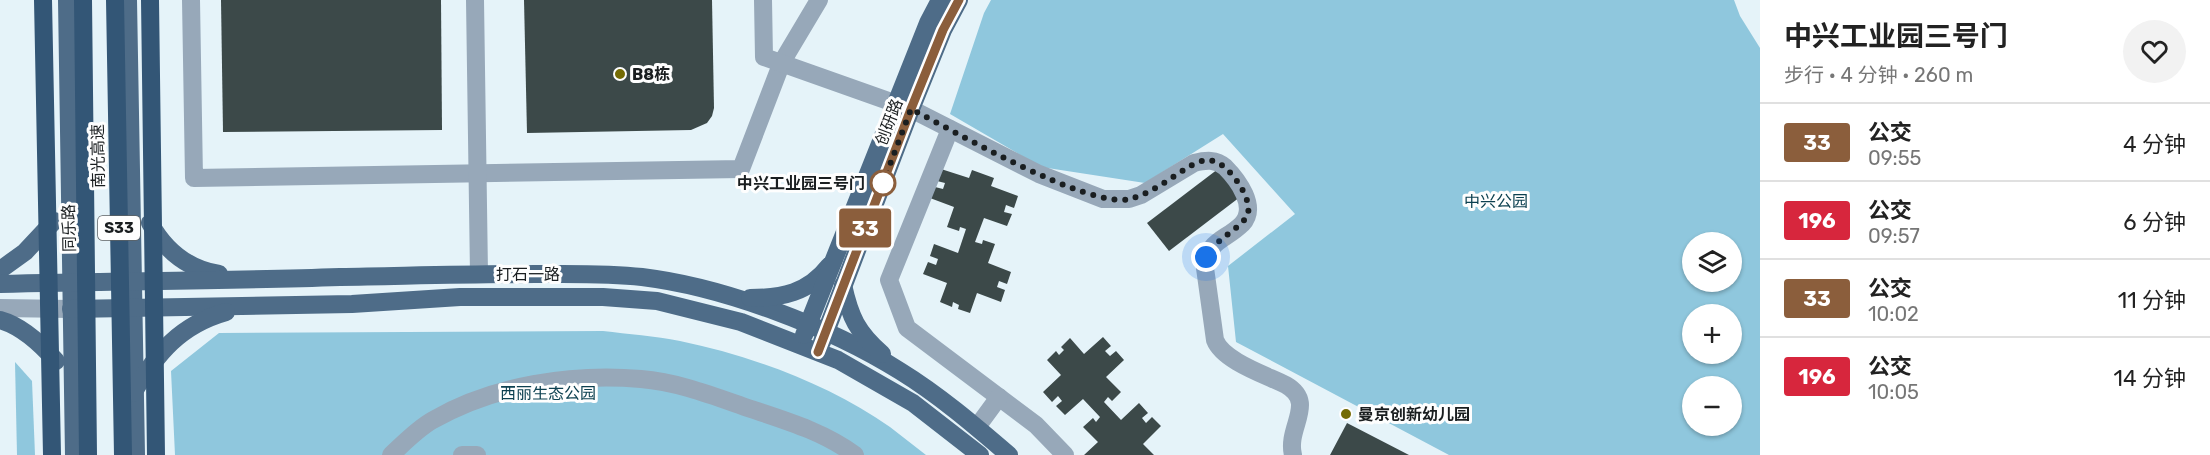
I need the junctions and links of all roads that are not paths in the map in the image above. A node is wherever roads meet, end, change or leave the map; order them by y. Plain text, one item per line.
1 (43, 0) edge
2 (67, 0) edge
3 (82, 0) edge
4 (116, 0) edge
5 (128, 0) edge
6 (150, 0) edge
7 (191, 0) edge
8 (476, 0) edge
9 (763, 0) edge
10 (819, 0) edge
11 (939, 0) edge
12 (959, 0) edge
13 (782, 62) junction
14 (903, 106) junction
15 (950, 129) junction
16 (478, 173) junction
17 (130, 174) junction
18 (69, 179) junction
19 (835, 258) junction
20 (0, 270) edge
21 (479, 274) junction
22 (251, 280) junction
23 (132, 281) junction
24 (70, 282) junction
25 (0, 284) edge
26 (843, 285) junction
27 (733, 298) junction
28 (249, 307) junction
29 (0, 308) edge
30 (71, 309) junction
31 (132, 309) junction
32 (0, 320) edge
33 (807, 325) junction
34 (825, 332) junction
35 (800, 344) junction
36 (818, 352) junction
37 (901, 371) junction
38 (133, 393) junction
39 (999, 397) junction
40 (73, 399) junction
41 (977, 427) junction
42 (52, 455) edge
43 (74, 455) edge
44 (88, 455) edge
45 (123, 455) edge
46 (135, 455) edge
47 (156, 455) edge
48 (390, 455) edge
49 (462, 455) edge
50 (477, 455) edge
51 (855, 455) edge
52 (980, 455) edge
53 (1009, 455) edge
54 (1065, 455) edge
55 (1293, 455) edge

1 - 42 highway
2 - 18 main road, 同乐路
3 - 44 highway, 南光高速 / S33
4 - 45 highway, 南光高速 / S33
5 - 17 main road
6 - 47 highway
7 - 16 street
8 - 16 street
9 - 13 street
10 - 13 street
11 - 14 main road, 创研路
12 - 14 main road, 创研路
13 - 14 street
13 - 16 street
14 - 15 street
14 - 19 main road, 创研路
14 - 26 main road, 创研路
15 - 39 street
15 - 55 street
16 - 21 street
17 - 22 main road
17 - 23 main road
18 - 20 main road
18 - 24 main road, 同乐路
19 - 27 main road
19 - 33 main road, 创研路
21 - 22 main road, 打石一路
21 - 27 main road, 打石一路
22 - 23 main road, 打石一路
23 - 24 main road, 打石一路
23 - 31 main road
24 - 25 main road, 打石一路
24 - 30 main road, 同乐路
26 - 34 main road, 创研路
26 - 37 main road
27 - 33 main road, 打石一路
28 - 31 main road, 打石一路
28 - 35 main road, 打石一路
28 - 38 main road
29 - 30 street, 打石一路
30 - 31 main road, 打石一路
30 - 40 main road, 同乐路
31 - 38 main road
32 - 40 main road
33 - 34 main road, 打石一路
33 - 35 main road, 创研路
34 - 36 main road, 创研路
34 - 37 main road, 打石一路
35 - 36 main road, 打石一路
36 - 52 main road, 打石一路
37 - 41 main road, 打石一路
38 - 46 main road
39 - 41 street
39 - 54 street
40 - 43 main road, 同乐路
41 - 53 main road, 打石一路
48 - 51 street
49 - 50 street

